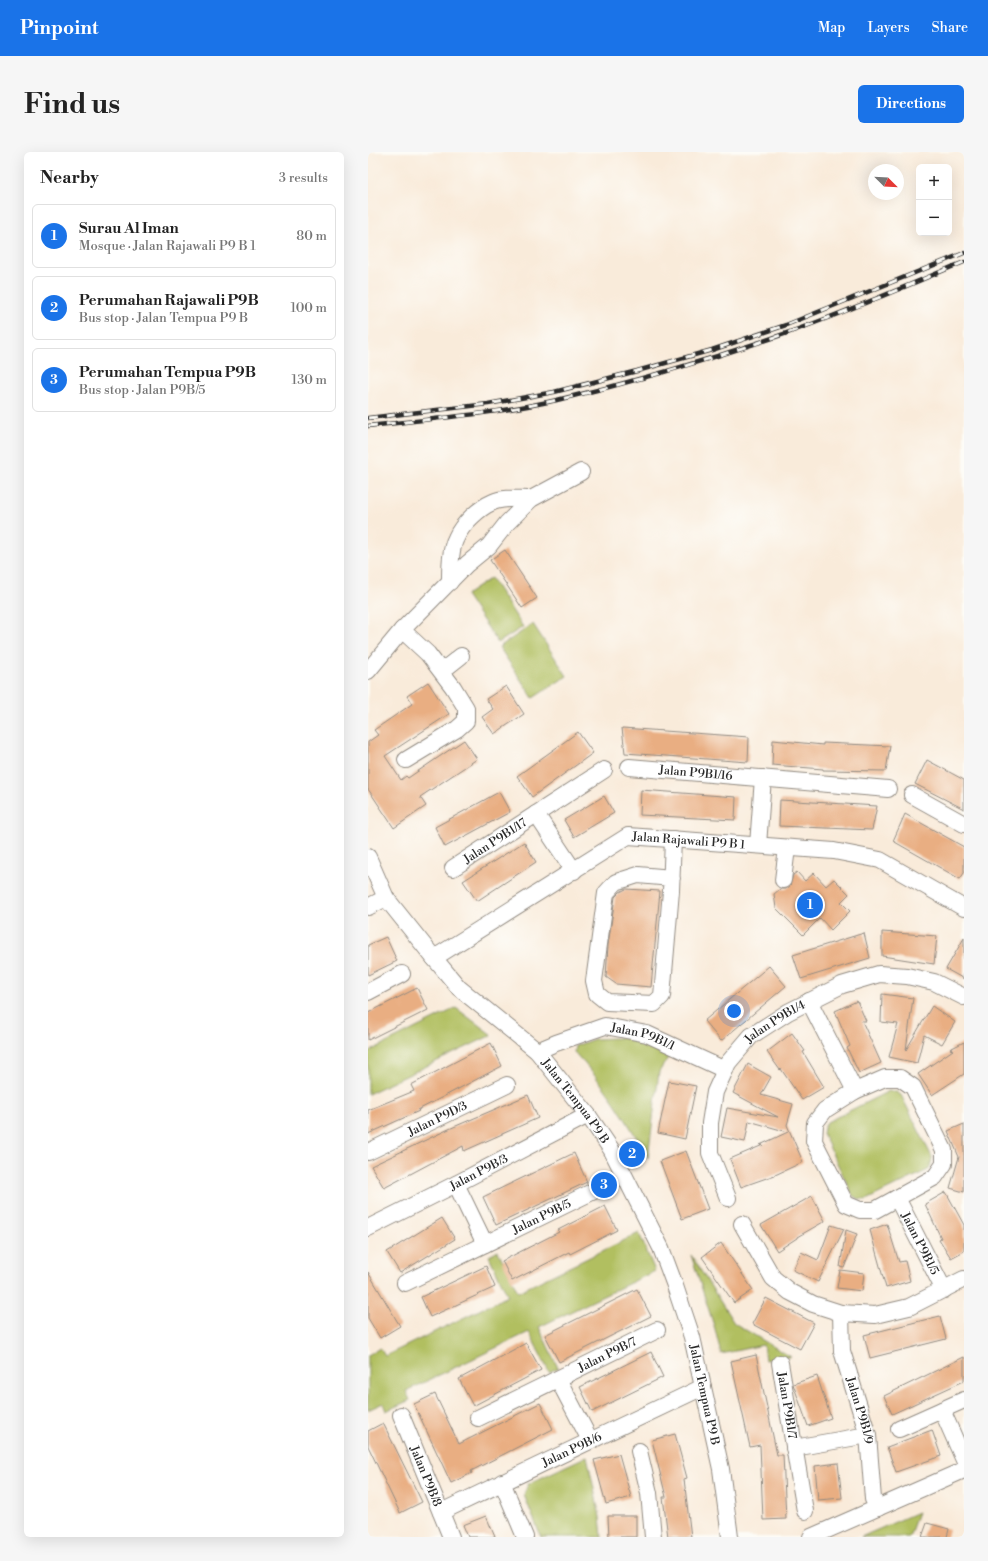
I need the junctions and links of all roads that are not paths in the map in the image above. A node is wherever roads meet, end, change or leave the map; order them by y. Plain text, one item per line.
1 (581, 472) dead end
2 (531, 499) junction
3 (450, 582) junction
4 (402, 630) junction
5 (374, 652) edge
6 (461, 656) dead end
7 (368, 670) edge
8 (442, 671) junction
9 (406, 760) dead end
10 (629, 767) dead end
11 (604, 770) dead end
12 (763, 778) junction
13 (888, 789) dead end
14 (912, 795) dead end
15 (536, 814) junction
16 (964, 824) edge
17 (673, 839) junction
18 (758, 845) junction
19 (787, 848) junction
20 (368, 857) edge
21 (453, 868) dead end
22 (574, 871) junction
23 (672, 878) junction
24 (783, 880) dead end
25 (386, 898) junction
26 (368, 907) edge
27 (964, 908) edge
28 (434, 958) junction
29 (402, 974) dead end
30 (368, 992) edge
31 (964, 996) edge
32 (809, 1001) junction
33 (607, 1002) junction
34 (605, 1026) junction
35 (537, 1051) junction
36 (725, 1070) junction
37 (507, 1085) dead end
38 (855, 1091) junction
39 (588, 1115) junction
40 (368, 1152) edge
41 (456, 1184) junction
42 (598, 1189) dead end
43 (728, 1198) dead end
44 (897, 1198) junction
45 (369, 1224) edge
46 (742, 1224) dead end
47 (485, 1244) junction
48 (964, 1279) edge
49 (405, 1283) dead end
50 (944, 1290) junction
51 (841, 1313) junction
52 (657, 1330) dead end
53 (780, 1363) dead end
54 (558, 1379) junction
55 (703, 1387) junction
56 (964, 1400) edge
57 (942, 1410) junction
58 (401, 1415) dead end
59 (478, 1418) dead end
60 (899, 1429) dead end
61 (868, 1435) junction
62 (590, 1440) junction
63 (794, 1448) junction
64 (639, 1452) dead end
65 (964, 1460) edge
66 (964, 1470) edge
67 (502, 1482) junction
68 (878, 1508) junction
69 (805, 1511) dead end
70 (441, 1512) junction
71 (451, 1537) edge
72 (525, 1537) edge
73 (653, 1537) edge
74 (730, 1537) edge
75 (811, 1537) edge

1 - 2 street
2 - 3 street
2 - 3 street
3 - 4 street
4 - 5 street
4 - 8 street
5 - 7 street
6 - 8 street
8 - 9 street
10 - 12 street, Jalan P9B1/16
11 - 15 street, Jalan P9B1/17
12 - 13 street, Jalan P9B1/16
12 - 18 street
14 - 16 street
15 - 21 street, Jalan P9B1/17
15 - 22 street, Jalan P9B1/17
17 - 18 street, Jalan Rajawali P9 B 1
17 - 22 street, Jalan Rajawali P9 B 1
17 - 23 street
18 - 19 street, Jalan Rajawali P9 B 1
19 - 24 street
19 - 27 street, Jalan Rajawali P9 B 1
20 - 25 street, Jalan Tempua P9 B
22 - 28 street, Jalan Rajawali P9 B 1
23 - 33 street
23 - 33 street
25 - 26 street
25 - 28 street, Jalan Tempua P9 B
28 - 35 street, Jalan Tempua P9 B
29 - 30 street
31 - 32 street, Jalan P9B1/4
32 - 36 street, Jalan P9B1/4
32 - 38 street
33 - 34 street
34 - 35 street, Jalan P9B1/1
34 - 36 street, Jalan P9B1/1
35 - 39 street, Jalan Tempua P9 B
36 - 43 street, Jalan P9B1/4
37 - 40 street, Jalan P9D/3
38 - 44 street, Jalan P9B1/5
38 - 44 street, Jalan P9B1/5
39 - 41 street, Jalan P9B/3
39 - 55 street, Jalan Tempua P9 B
41 - 45 street, Jalan P9B/3
41 - 47 street
42 - 47 street, Jalan P9B/5
44 - 50 street, Jalan P9B1/5
46 - 51 street
47 - 49 street, Jalan P9B/5
48 - 50 street
50 - 51 street
51 - 61 street, Jalan P9B1/9
52 - 54 street, Jalan P9B/7
53 - 63 street, Jalan P9B1/7
54 - 59 street, Jalan P9B/7
54 - 62 street
55 - 62 street, Jalan P9B/6
55 - 74 street, Jalan Tempua P9 B
56 - 57 street
57 - 60 street
57 - 65 street
58 - 70 street, Jalan P9B/8
61 - 63 street, Jalan P9B1/7
61 - 68 street, Jalan P9B1/9
62 - 67 street, Jalan P9B/6
63 - 69 street, Jalan P9B1/7
64 - 73 street
66 - 68 street
67 - 70 street, Jalan P9B/6
67 - 72 street
68 - 75 street
70 - 71 street, Jalan P9B/8

